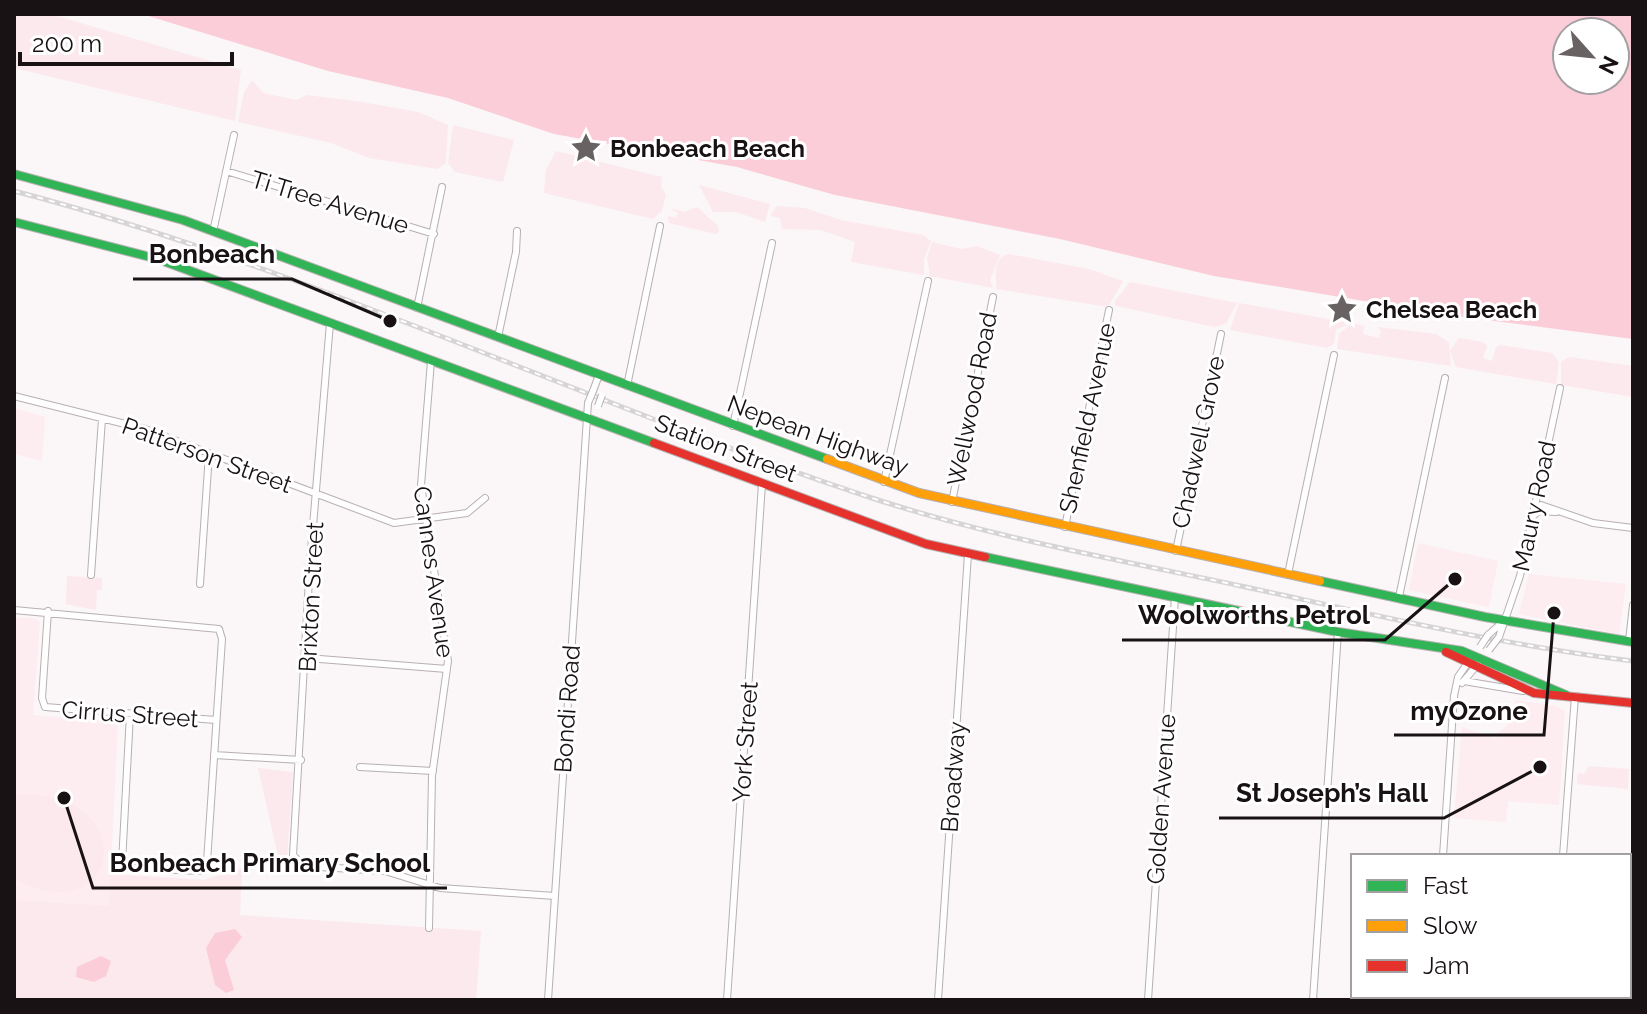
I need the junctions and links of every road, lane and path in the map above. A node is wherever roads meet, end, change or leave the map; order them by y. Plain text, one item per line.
1 (234, 135) dead end
2 (226, 171) junction
3 (14, 174) edge
4 (442, 187) dead end
5 (14, 222) edge
6 (660, 226) dead end
7 (517, 231) dead end
8 (213, 232) junction
9 (434, 234) junction
10 (772, 243) dead end
11 (928, 281) dead end
12 (993, 297) dead end
13 (417, 308) junction
14 (1109, 310) dead end
15 (330, 323) junction
16 (1221, 334) dead end
17 (498, 337) junction
18 (1334, 355) dead end
19 (431, 361) junction
20 (599, 375) junction
21 (1445, 378) dead end
22 (608, 379) junction
23 (627, 386) junction
24 (1560, 388) dead end
25 (14, 396) edge
26 (589, 418) junction
27 (102, 419) junction
28 (733, 426) junction
29 (209, 454) junction
30 (884, 482) junction
31 (762, 484) junction
32 (317, 494) junction
33 (485, 498) dead end
34 (952, 502) junction
35 (1534, 508) junction
36 (1560, 512) junction
37 (426, 519) junction
38 (1532, 519) junction
39 (1065, 527) junction
40 (1633, 528) edge
41 (1176, 551) junction
42 (968, 554) junction
43 (1288, 574) junction
44 (91, 575) dead end
45 (200, 584) dead end
46 (1175, 597) junction
47 (1399, 597) junction
48 (1633, 605) edge
49 (14, 610) edge
50 (48, 611) junction
51 (1504, 621) junction
52 (1338, 632) junction
53 (1631, 641) edge
54 (1479, 656) junction
55 (307, 658) junction
56 (447, 669) junction
57 (1464, 681) junction
58 (1534, 693) junction
59 (1454, 696) junction
60 (1570, 696) junction
61 (1633, 703) edge
62 (130, 714) junction
63 (216, 720) junction
64 (214, 755) junction
65 (301, 760) junction
66 (360, 767) dead end
67 (433, 771) junction
68 (1443, 854) edge
69 (1563, 854) edge
70 (432, 886) junction
71 (555, 896) junction
72 (429, 928) dead end
73 (548, 1000) edge
74 (727, 1000) edge
75 (938, 1000) edge
76 (1148, 1000) edge
77 (1313, 1000) edge

1 - 2 street
2 - 8 street
2 - 9 street, Ti Tree Avenue
3 - 8 main road, Nepean Highway
4 - 9 street
5 - 15 main road, Station Street
6 - 23 street
7 - 17 street
8 - 13 main road, Nepean Highway
9 - 13 street
10 - 28 street
11 - 30 street
12 - 34 street, Wellwood Road
13 - 17 main road, Nepean Highway
14 - 39 street, Shenfield Avenue
15 - 19 main road, Station Street
15 - 32 street, Brixton Street
16 - 41 street, Chadwell Grove
17 - 20 main road, Nepean Highway
18 - 43 street
19 - 26 main road, Station Street
19 - 37 street, Cannes Avenue
20 - 22 main road, Nepean Highway
20 - 26 street, Bondi Road, bridge
21 - 47 street
22 - 23 main road, Nepean Highway
22 - 26 street, bridge
23 - 28 main road, Nepean Highway
24 - 35 street, Maury Road
25 - 27 street, Patterson Street
26 - 31 main road, Station Street
26 - 71 street, Bondi Road
27 - 29 street, Patterson Street
27 - 44 street
28 - 30 main road, Nepean Highway
29 - 32 street, Patterson Street
29 - 45 street
30 - 34 main road, Nepean Highway
31 - 42 main road, Station Street
31 - 74 street, York Street
32 - 37 street, Patterson Street
32 - 55 street, Brixton Street
33 - 37 street, Patterson Street
34 - 39 main road, Nepean Highway
35 - 36 street
35 - 38 street, Maury Road
36 - 38 street
36 - 40 street
37 - 56 street, Cannes Avenue
38 - 51 street, Maury Road
39 - 41 main road, Nepean Highway
41 - 43 main road, Nepean Highway
42 - 46 main road, Station Street
42 - 75 street, Broadway
43 - 47 main road, Nepean Highway
46 - 52 main road, Station Street
46 - 76 street, Golden Avenue
47 - 51 main road, Nepean Highway
48 - 53 street
49 - 50 street
50 - 62 street, Cirrus Street
50 - 63 street
51 - 53 main road, Nepean Highway
51 - 54 street, bridge
51 - 54 street, Maury Road, bridge
52 - 54 main road, Station Street
52 - 77 street
54 - 57 street
54 - 58 main road, Station Street
54 - 59 street
54 - 60 main road, Station Street
55 - 56 street
55 - 65 street, Brixton Street
56 - 67 street, Cannes Avenue
57 - 58 street
57 - 59 street
58 - 60 main road, Station Street
59 - 68 street
60 - 61 main road, Station Street
60 - 69 street
62 - 63 street, Cirrus Street
62 - 64 street
63 - 64 street
64 - 65 street
65 - 70 street, Brixton Street
66 - 67 street
67 - 70 street, Cannes Avenue
70 - 71 street
70 - 72 street, Cannes Avenue
71 - 73 street, Bondi Road

